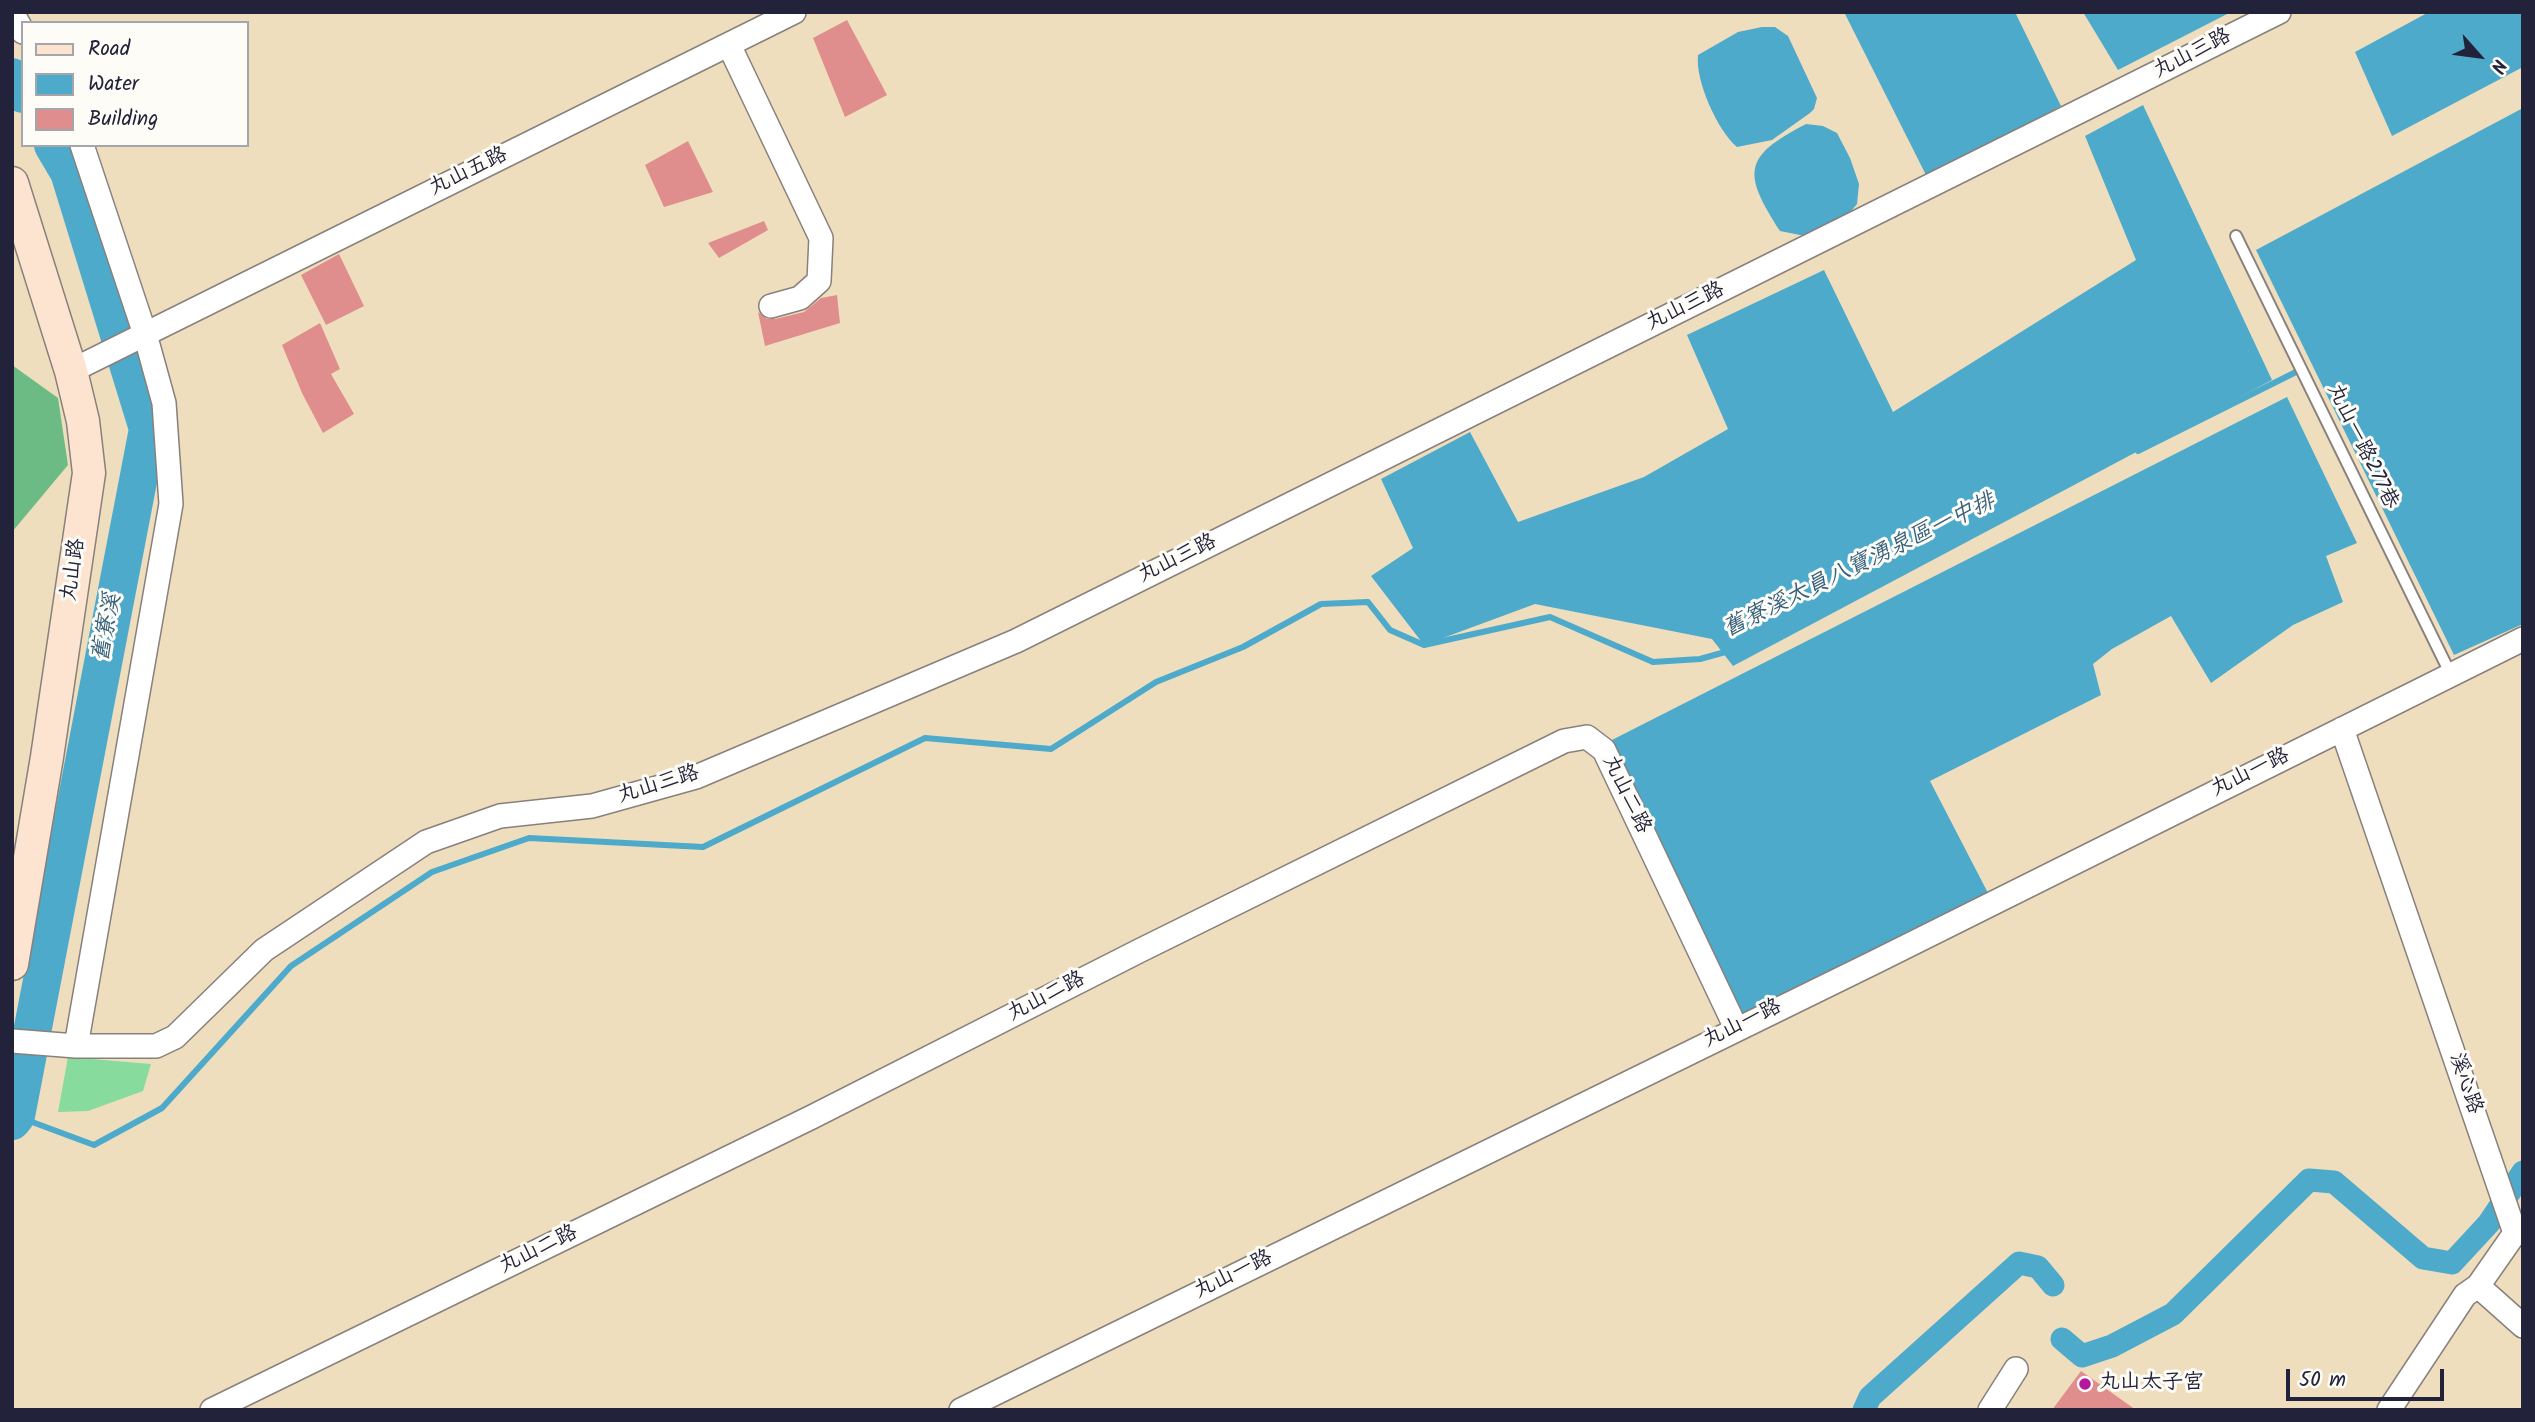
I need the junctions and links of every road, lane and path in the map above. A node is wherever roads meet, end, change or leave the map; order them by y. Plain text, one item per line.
1 (12, 12) edge
2 (794, 12) edge
3 (2279, 12) edge
4 (21, 28) edge
5 (729, 45) junction
6 (83, 147) edge
7 (12, 183) edge
8 (2236, 236) dead end
9 (771, 306) dead end
10 (144, 334) junction
11 (71, 371) junction
12 (2523, 639) edge
13 (2451, 675) junction
14 (2342, 729) junction
15 (12, 964) edge
16 (1736, 1028) junction
17 (12, 1041) edge
18 (76, 1046) junction
19 (2478, 1286) junction
20 (2523, 1326) edge
21 (2016, 1370) dead end
22 (212, 1410) edge
23 (961, 1410) edge
24 (1990, 1410) edge
25 (2389, 1410) edge

1 - 4 street
2 - 5 street, 丸山五路
3 - 18 street, 丸山三路
5 - 9 street
5 - 10 street, 丸山五路
6 - 10 street
7 - 11 street, 丸山路
8 - 13 lane, 丸山一路277巷
10 - 11 street, 丸山五路
10 - 18 street
11 - 15 street, 丸山路
12 - 13 street, 丸山一路
13 - 14 street, 丸山一路
14 - 16 street, 丸山一路
14 - 19 street, 溪心路
16 - 22 street, 丸山二路
16 - 23 street, 丸山一路
17 - 18 street, 丸山三路
19 - 20 street
19 - 25 street, 溪心路
21 - 24 street

